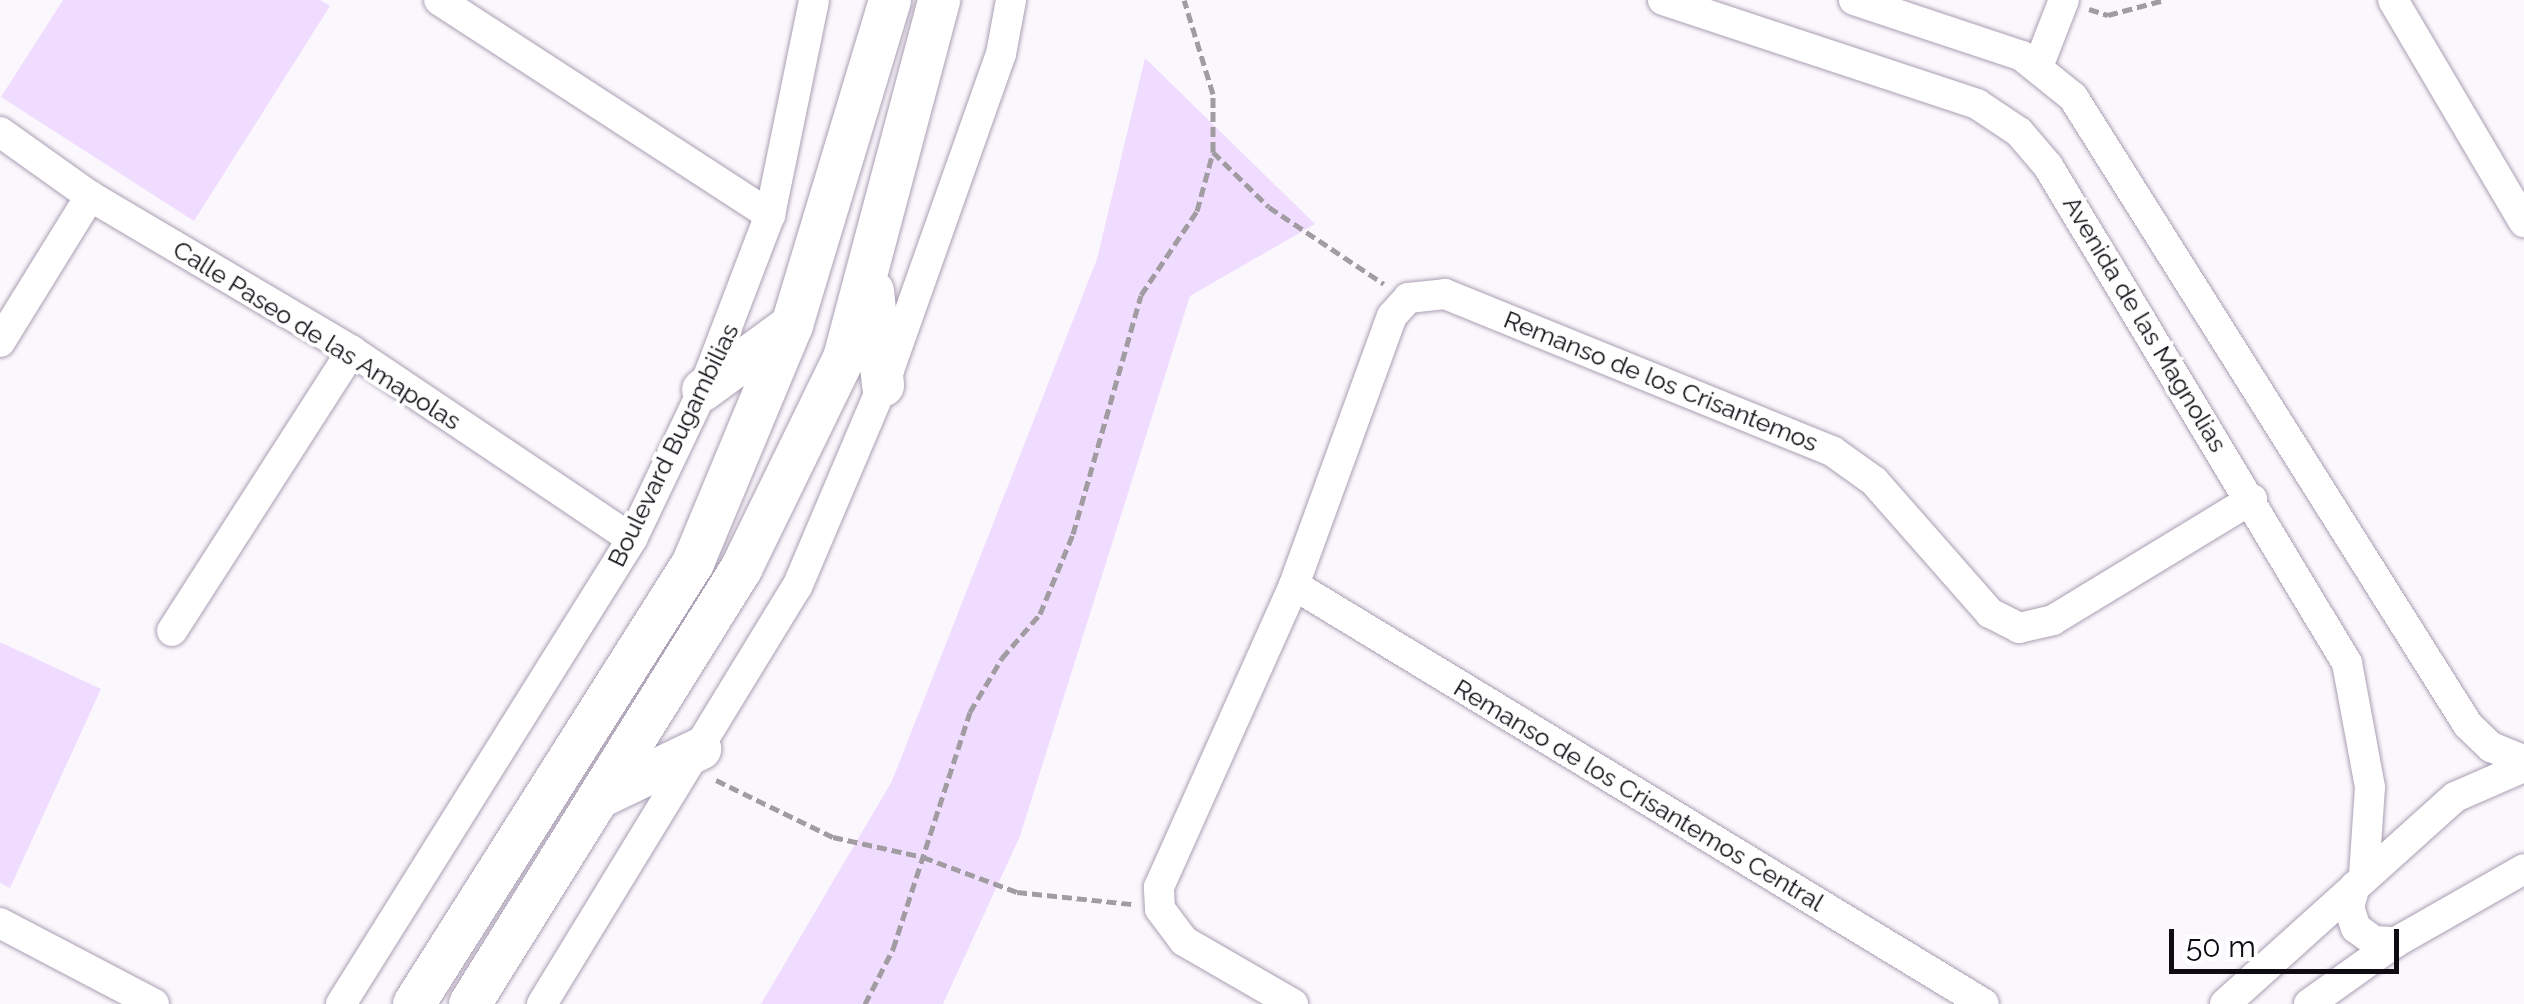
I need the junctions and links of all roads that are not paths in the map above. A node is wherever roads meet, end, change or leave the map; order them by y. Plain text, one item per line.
1 (439, 0) edge
2 (814, 0) edge
3 (890, 0) edge
4 (939, 0) edge
5 (1010, 0) edge
6 (1663, 0) edge
7 (1854, 0) edge
8 (2393, 0) edge
9 (2064, 1) edge
10 (1724, 12) edge
11 (2039, 64) junction
12 (0, 132) edge
13 (90, 196) junction
14 (770, 215) junction
15 (2524, 222) edge
16 (870, 262) junction
17 (792, 325) junction
18 (0, 342) edge
19 (352, 351) junction
20 (882, 384) junction
21 (704, 390) junction
22 (2252, 500) junction
23 (632, 539) junction
24 (1294, 585) junction
25 (172, 631) dead end
26 (695, 758) junction
27 (2524, 764) edge
28 (602, 796) junction
29 (2524, 869) edge
30 (2360, 881) junction
31 (0, 923) edge
32 (2396, 942) junction
33 (154, 1004) edge
34 (342, 1004) edge
35 (414, 1004) edge
36 (470, 1004) edge
37 (542, 1004) edge
38 (1293, 1004) edge
39 (1984, 1004) edge
40 (2225, 1004) edge
41 (2309, 1004) edge

1 - 14 street
2 - 14 street, Boulevard Bugambilias
3 - 17 street
4 - 16 street
5 - 20 street
6 - 10 street, Avenida de las Magnolias
7 - 11 street
8 - 15 street
9 - 11 street
10 - 22 street, Avenida de las Magnolias
11 - 27 street
12 - 13 street, Calle Paseo de las Amapolas
13 - 18 street
13 - 19 street, Calle Paseo de las Amapolas
14 - 21 street, Boulevard Bugambilias
16 - 20 street
16 - 28 street
17 - 21 street
17 - 35 street
19 - 23 street, Calle Paseo de las Amapolas
19 - 25 street
20 - 26 street
21 - 23 street, Boulevard Bugambilias
22 - 24 street, Remanso de los Crisantemos
22 - 30 street, Avenida de las Magnolias
23 - 34 street, Boulevard Bugambilias
24 - 38 street
24 - 39 street, Remanso de los Crisantemos Central
26 - 28 street
26 - 37 street
27 - 30 street
28 - 36 street
29 - 32 street
30 - 32 street, Avenida de las Magnolias
30 - 40 street
31 - 33 street
32 - 41 street

